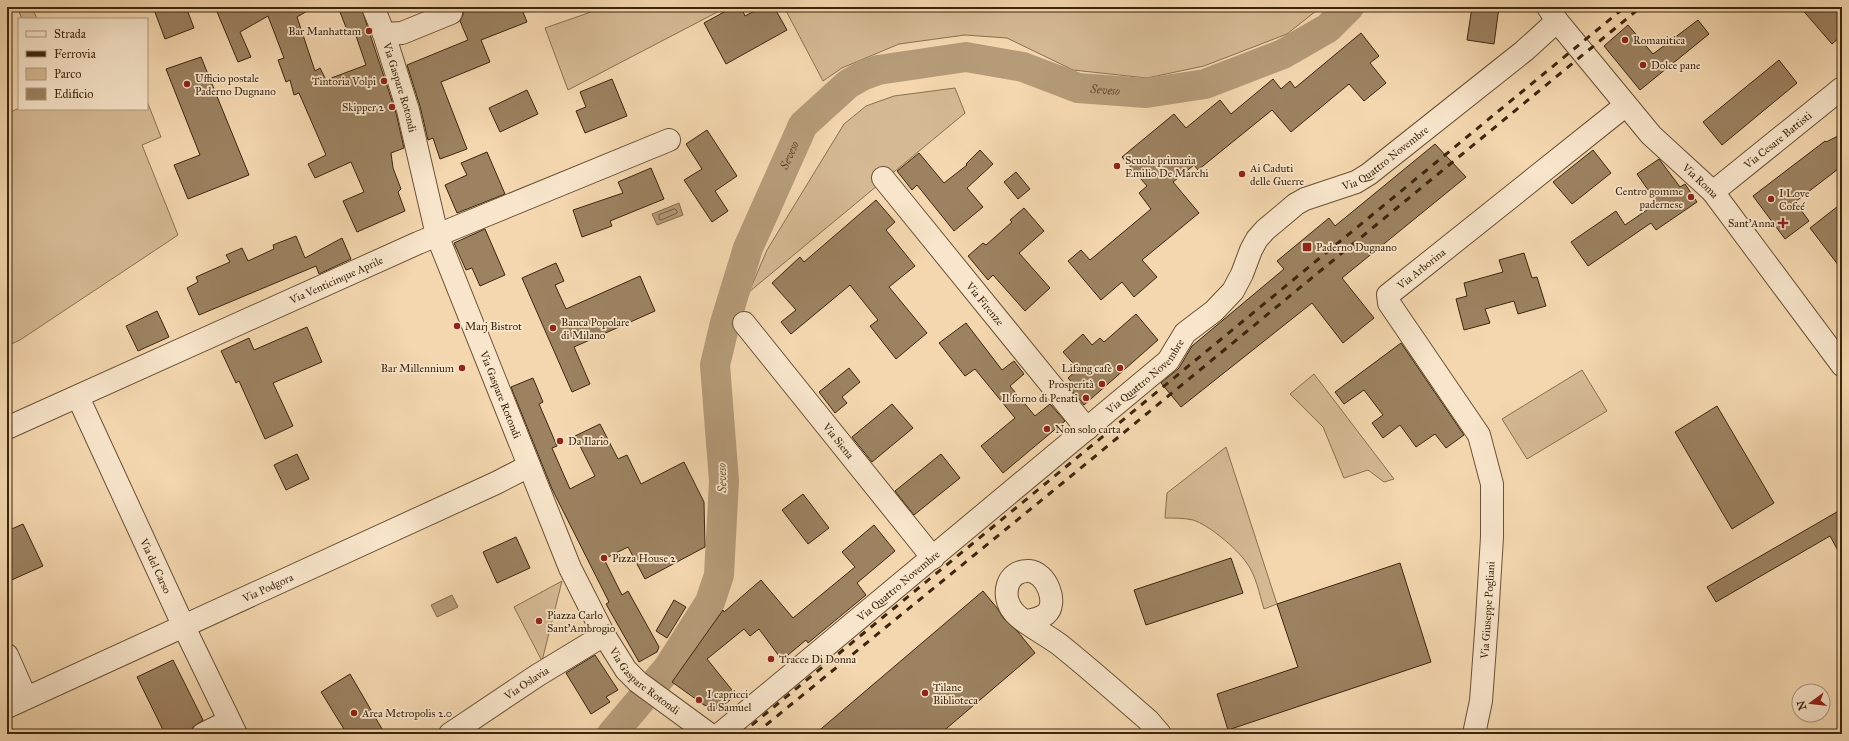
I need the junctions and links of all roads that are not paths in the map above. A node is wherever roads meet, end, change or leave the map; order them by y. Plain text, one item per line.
1 (373, 7) edge
2 (451, 13) dead end
3 (1552, 14) edge
4 (384, 34) junction
5 (1842, 88) edge
6 (1626, 106) junction
7 (669, 140) dead end
8 (883, 178) dead end
9 (1713, 192) junction
10 (437, 235) junction
11 (744, 323) dead end
12 (1842, 365) edge
13 (78, 397) junction
14 (7, 428) edge
15 (1087, 429) junction
16 (529, 466) junction
17 (1492, 484) joint
18 (933, 558) junction
19 (1048, 613) junction
20 (1026, 621) junction
21 (184, 628) junction
22 (604, 634) junction
23 (1059, 645) junction
24 (7, 655) edge
25 (17, 702) edge
26 (232, 727) edge
27 (203, 734) edge
28 (450, 734) edge
29 (709, 734) edge
30 (720, 734) edge
31 (1160, 734) edge
32 (1474, 734) edge

1 - 4 street, Via Gaspare Rotondi
2 - 4 street
3 - 6 street, Via Roma
3 - 15 street, Via Quattro Novembre
4 - 10 street, Via Gaspare Rotondi
5 - 9 street, Via Cesare Battisti
6 - 9 street, Via Roma
6 - 17 street, Via Arborina
7 - 10 street, Via Venticinque Aprile
8 - 15 street, Via Firenze
9 - 12 street, Via Roma
10 - 13 street, Via Venticinque Aprile
10 - 16 street, Via Gaspare Rotondi
11 - 18 street, Via Siena
13 - 14 street, Via Venticinque Aprile
13 - 21 street, Via del Carso
15 - 18 street, Via Quattro Novembre
16 - 21 street, Via Podgora
16 - 22 street, Via Gaspare Rotondi
17 - 32 street, Via Giuseppe Pogliani
18 - 30 street, Via Quattro Novembre
19 - 20 street
19 - 20 street
19 - 23 street
20 - 23 street
21 - 25 street, Via Podgora
21 - 26 street, Via del Carso
22 - 28 street, Via Oslavia
22 - 29 street, Via Gaspare Rotondi
23 - 31 street
24 - 25 street
26 - 27 street

